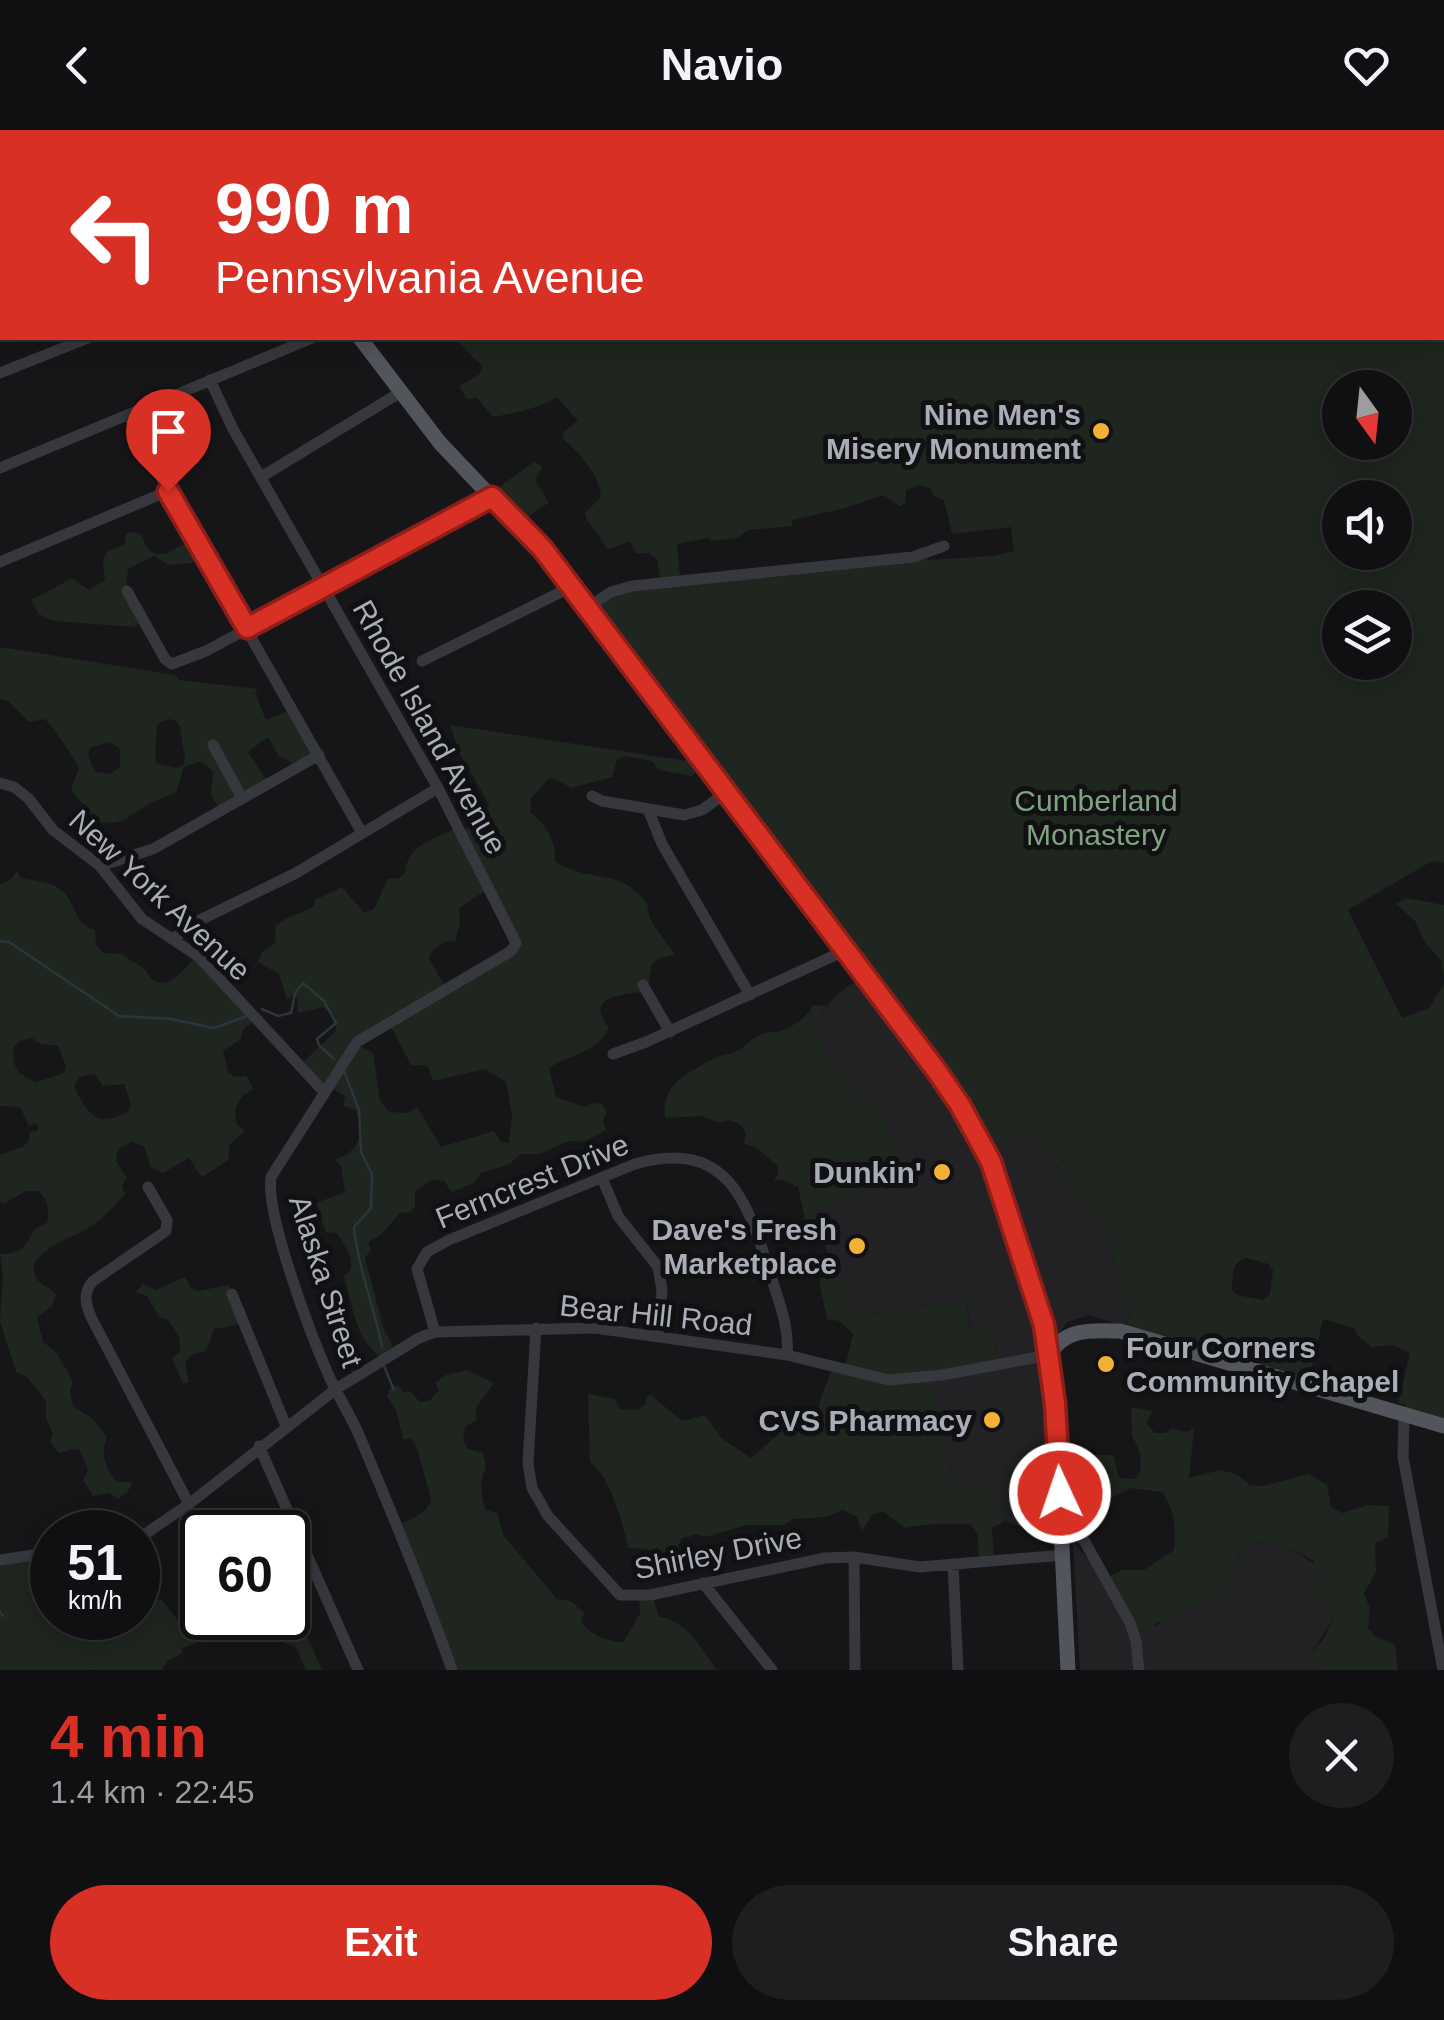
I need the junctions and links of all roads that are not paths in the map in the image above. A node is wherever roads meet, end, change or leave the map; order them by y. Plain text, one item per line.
1 (83, 340) edge
2 (307, 340) edge
3 (361, 340) edge
4 (0, 373) edge
5 (210, 380) junction
6 (400, 392) junction
7 (130, 415) junction
8 (0, 468) edge
9 (261, 477) junction
10 (168, 491) junction
11 (492, 497) junction
12 (944, 546) dead end
13 (0, 562) edge
14 (570, 584) junction
15 (324, 588) junction
16 (127, 591) dead end
17 (588, 607) junction
18 (247, 628) junction
19 (422, 661) dead end
20 (213, 745) dead end
21 (319, 754) junction
22 (0, 783) edge
23 (438, 788) junction
24 (727, 792) junction
25 (592, 796) dead end
26 (242, 798) junction
27 (648, 809) junction
28 (362, 833) junction
29 (100, 866) junction
30 (174, 938) junction
31 (516, 942) joint
32 (844, 950) junction
33 (643, 984) dead end
34 (750, 995) junction
35 (670, 1032) junction
36 (613, 1054) dead end
37 (324, 1093) junction
38 (602, 1178) junction
39 (148, 1187) dead end
40 (232, 1294) dead end
41 (1039, 1312) junction
42 (536, 1328) junction
43 (1081, 1331) junction
44 (435, 1332) junction
45 (658, 1335) junction
46 (1049, 1355) junction
47 (787, 1356) junction
48 (336, 1389) junction
49 (1404, 1416) junction
50 (286, 1426) junction
51 (1444, 1426) edge
52 (260, 1446) junction
53 (190, 1504) junction
54 (1062, 1522) junction
55 (160, 1524) edge
56 (30, 1555) edge
57 (1064, 1555) junction
58 (854, 1557) junction
59 (0, 1560) edge
60 (953, 1564) junction
61 (703, 1583) junction
62 (358, 1670) edge
63 (452, 1670) edge
64 (772, 1670) edge
65 (855, 1670) edge
66 (958, 1670) edge
67 (1068, 1670) edge
68 (1138, 1670) edge
69 (1442, 1670) edge

1 - 4 street
2 - 5 street
3 - 6 main road
5 - 7 street
5 - 9 street, Rhode Island Avenue
6 - 9 street
6 - 11 main road
7 - 8 street
7 - 10 street
9 - 15 street, Rhode Island Avenue
10 - 13 street
10 - 18 street
11 - 14 main road
11 - 15 street
12 - 17 street
14 - 17 main road
14 - 19 street
15 - 18 street
15 - 23 street, Rhode Island Avenue
16 - 18 street
17 - 24 main road
18 - 21 street
20 - 26 street
21 - 26 street
21 - 28 street
22 - 29 street, New York Avenue
23 - 28 street
23 - 31 street, Rhode Island Avenue
24 - 27 street
24 - 32 main road
25 - 27 street
26 - 29 street
27 - 34 street
28 - 30 street
29 - 30 street, New York Avenue
30 - 37 street, New York Avenue
31 - 37 street, Alaska Street
32 - 34 street
32 - 41 main road
33 - 35 street
34 - 35 street
35 - 36 street
37 - 48 street, Alaska Street
38 - 44 street, Ferncrest Drive
38 - 45 street
38 - 47 street, Ferncrest Drive
39 - 53 street
40 - 50 street
41 - 43 main road
41 - 46 main road
42 - 44 street, Bear Hill Road
42 - 45 street, Bear Hill Road
42 - 61 street, Shirley Drive
43 - 46 main road
43 - 49 main road
44 - 48 street, Bear Hill Road
45 - 47 street, Bear Hill Road
46 - 47 street, Bear Hill Road
46 - 54 main road
48 - 50 street, Bear Hill Road
48 - 63 street, Alaska Street
49 - 51 main road
49 - 69 street
50 - 52 street, Bear Hill Road
52 - 53 street, Bear Hill Road
52 - 62 street
53 - 55 street, Bear Hill Road
54 - 57 main road
54 - 68 street
56 - 59 street
57 - 60 street, Shirley Drive
57 - 67 main road
58 - 60 street, Shirley Drive
58 - 61 street, Shirley Drive
58 - 65 street
60 - 66 street
61 - 64 street

